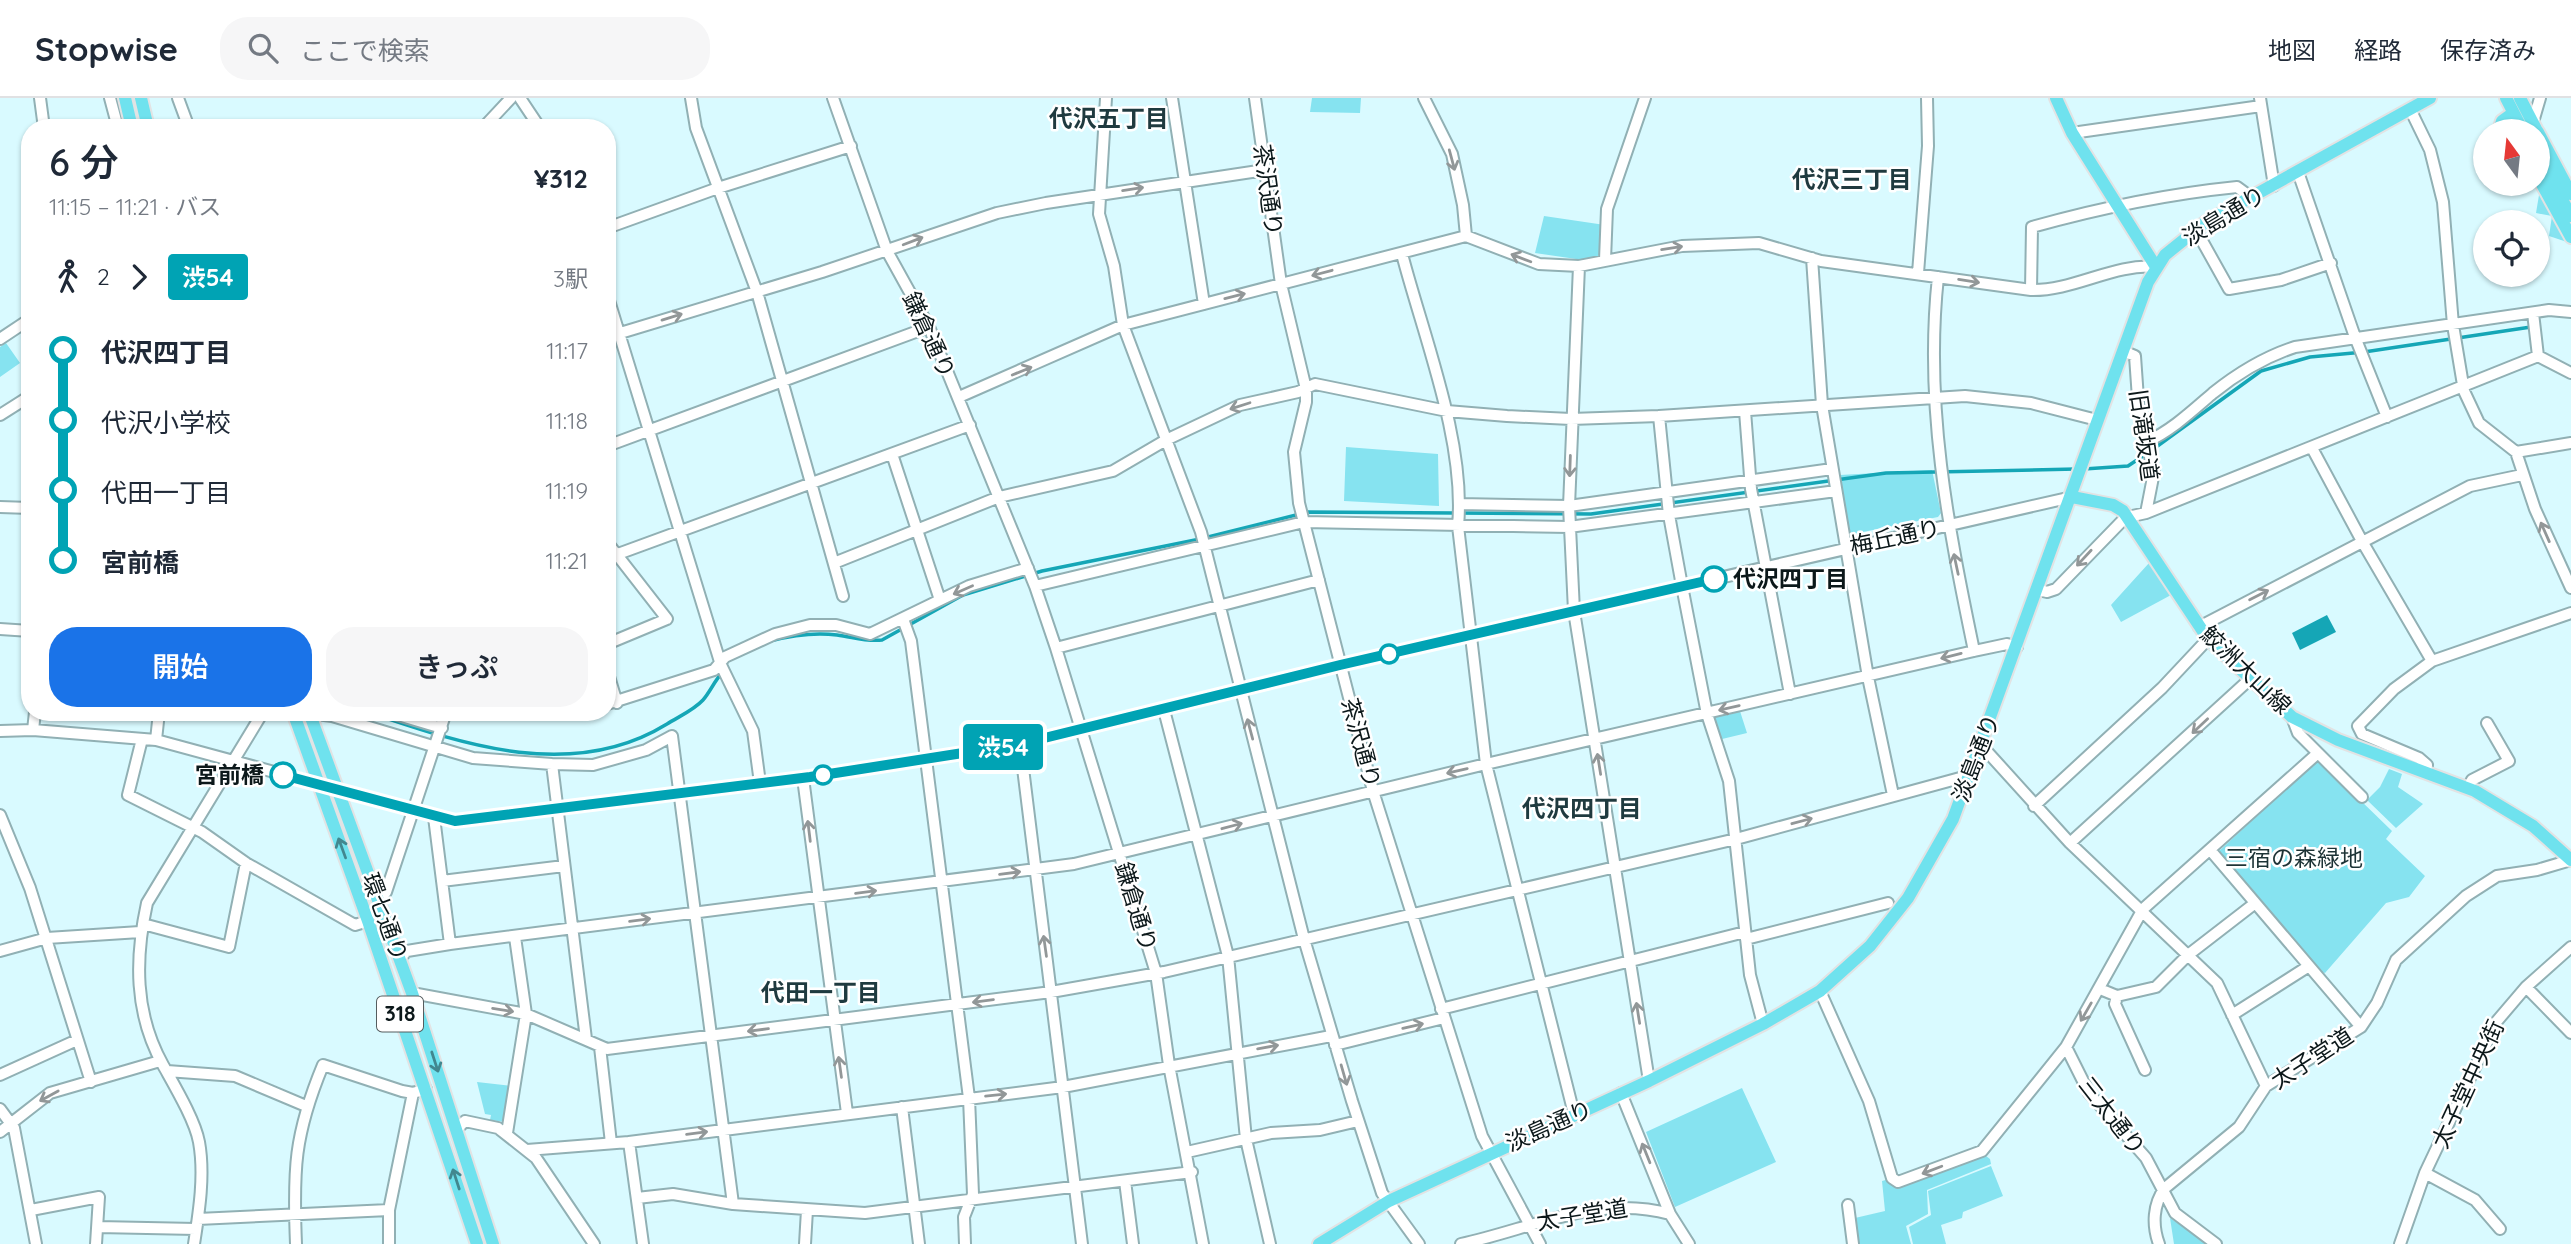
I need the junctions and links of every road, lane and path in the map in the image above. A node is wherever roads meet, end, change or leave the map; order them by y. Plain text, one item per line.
1 (40, 98) edge
2 (110, 98) edge
3 (125, 98) edge
4 (141, 98) edge
5 (178, 98) edge
6 (511, 98) edge
7 (520, 98) edge
8 (691, 98) edge
9 (832, 98) edge
10 (1106, 98) edge
11 (1172, 98) edge
12 (1255, 98) edge
13 (1424, 98) edge
14 (1645, 98) edge
15 (1927, 98) edge
16 (2056, 98) edge
17 (2430, 98) edge
18 (2506, 98) edge
19 (2520, 98) edge
20 (2540, 98) edge
21 (2260, 102) edge
22 (2410, 109) junction
23 (2513, 113) junction
24 (43, 119) edge
25 (116, 119) edge
26 (130, 119) edge
27 (146, 119) edge
28 (186, 119) edge
29 (491, 119) edge
30 (534, 119) edge
31 (2505, 119) edge
32 (2520, 119) edge
33 (2529, 119) edge
34 (2535, 119) edge
35 (2073, 133) junction
36 (851, 146) junction
37 (2550, 168) edge
38 (1265, 170) junction
39 (2298, 172) junction
40 (2550, 178) edge
41 (1184, 182) junction
42 (2274, 186) junction
43 (718, 188) junction
44 (1098, 195) junction
45 (2563, 197) edge
46 (2252, 198) junction
47 (2115, 204) junction
48 (2571, 216) edge
49 (616, 225) edge
50 (2196, 230) junction
51 (1466, 236) junction
52 (2571, 237) edge
53 (887, 251) junction
54 (1402, 254) junction
55 (1812, 258) junction
56 (1605, 260) junction
57 (2331, 263) junction
58 (1579, 266) junction
59 (2156, 267) junction
60 (1918, 273) junction
61 (1938, 277) junction
62 (1281, 284) junction
63 (2031, 290) junction
64 (757, 292) junction
65 (1204, 304) junction
66 (2571, 312) edge
67 (2533, 313) junction
68 (616, 323) edge
69 (1123, 325) junction
70 (21, 326) edge
71 (929, 327) junction
72 (2454, 328) junction
73 (619, 333) junction
74 (616, 334) edge
75 (0, 339) edge
76 (2357, 343) junction
77 (2123, 351) junction
78 (2538, 356) junction
79 (2571, 373) edge
80 (783, 382) junction
81 (2462, 386) junction
82 (1306, 389) junction
83 (958, 397) junction
84 (1936, 398) junction
85 (21, 402) edge
86 (1822, 405) junction
87 (1447, 411) junction
88 (1745, 411) junction
89 (0, 415) edge
90 (1659, 416) junction
91 (2388, 416) junction
92 (1571, 419) junction
93 (2097, 420) junction
94 (970, 425) junction
95 (650, 431) junction
96 (1166, 440) junction
97 (616, 443) edge
98 (2571, 443) edge
99 (2312, 448) junction
100 (2148, 450) junction
101 (2516, 452) junction
102 (892, 454) junction
103 (2522, 475) junction
104 (1834, 482) junction
105 (811, 483) junction
106 (1752, 494) junction
107 (999, 497) junction
108 (2072, 497) junction
109 (1668, 505) junction
110 (0, 507) edge
111 (21, 508) edge
112 (2146, 513) junction
113 (1459, 516) junction
114 (1569, 517) junction
115 (2128, 517) junction
116 (1303, 518) junction
117 (1948, 526) junction
118 (682, 530) junction
119 (915, 530) junction
120 (1203, 541) junction
121 (2363, 543) junction
122 (1845, 548) junction
123 (616, 555) edge
124 (616, 560) edge
125 (834, 563) junction
126 (1765, 567) junction
127 (1031, 576) junction
128 (1319, 580) junction
129 (1682, 586) junction
130 (2571, 588) edge
131 (2038, 590) junction
132 (844, 596) dead end
133 (940, 600) junction
134 (1219, 605) junction
135 (1574, 611) junction
136 (2571, 612) edge
137 (906, 626) junction
138 (2199, 627) junction
139 (0, 629) edge
140 (21, 630) edge
141 (1469, 635) junction
142 (2208, 639) junction
143 (616, 640) edge
144 (2017, 647) junction
145 (1056, 648) junction
146 (1974, 651) junction
147 (2432, 661) junction
148 (1340, 665) junction
149 (722, 667) junction
150 (1868, 677) junction
151 (2250, 679) junction
152 (1240, 690) junction
153 (1790, 694) junction
154 (616, 703) edge
155 (1164, 710) junction
156 (1707, 713) junction
157 (2292, 717) junction
158 (34, 721) edge
159 (158, 721) edge
160 (258, 721) edge
161 (296, 721) edge
162 (312, 721) edge
163 (360, 721) edge
164 (408, 721) edge
165 (444, 721) edge
166 (2487, 723) dead end
167 (33, 730) junction
168 (1082, 730) junction
169 (0, 731) edge
170 (440, 735) junction
171 (142, 739) junction
172 (1595, 739) junction
173 (156, 740) junction
174 (1020, 744) junction
175 (1982, 746) junction
176 (2318, 753) junction
177 (926, 761) junction
178 (233, 762) junction
179 (551, 764) junction
180 (1486, 764) junction
181 (2426, 772) junction
182 (1971, 775) junction
183 (803, 778) junction
184 (760, 782) junction
185 (319, 785) junction
186 (2468, 788) junction
187 (338, 790) junction
188 (1373, 791) junction
189 (680, 792) junction
190 (1893, 796) junction
191 (2362, 797) dead end
192 (2034, 806) junction
193 (557, 808) junction
194 (415, 811) junction
195 (0, 815) edge
196 (1273, 815) junction
197 (434, 817) junction
198 (195, 828) junction
199 (1198, 835) junction
200 (1736, 839) junction
201 (5, 840) edge
202 (2070, 843) junction
203 (2211, 851) junction
204 (1120, 853) junction
205 (2571, 860) edge
206 (246, 863) junction
207 (564, 866) junction
208 (1615, 867) junction
209 (1035, 870) junction
210 (442, 881) junction
211 (942, 882) junction
212 (1516, 889) junction
213 (817, 898) junction
214 (379, 901) junction
215 (1888, 903) dead end
216 (2254, 904) junction
217 (2143, 909) junction
218 (697, 913) junction
219 (1412, 913) junction
220 (368, 920) junction
221 (141, 928) junction
222 (572, 929) junction
223 (1745, 935) junction
224 (515, 937) junction
225 (47, 938) junction
226 (1304, 939) junction
227 (450, 944) junction
228 (2571, 947) edge
229 (0, 951) edge
230 (2188, 955) junction
231 (1228, 956) junction
232 (399, 959) junction
233 (1630, 961) junction
234 (2309, 966) junction
235 (1156, 973) junction
236 (1540, 984) junction
237 (2526, 987) junction
238 (2100, 989) junction
239 (1819, 990) junction
240 (1051, 992) junction
241 (412, 993) junction
242 (2117, 996) junction
243 (957, 1004) junction
244 (526, 1014) junction
245 (1442, 1014) junction
246 (2232, 1015) junction
247 (833, 1020) junction
248 (1763, 1024) junction
249 (2361, 1027) junction
250 (2571, 1033) edge
251 (712, 1036) junction
252 (77, 1040) junction
253 (586, 1040) junction
254 (1333, 1040) junction
255 (600, 1047) junction
256 (2066, 1047) junction
257 (1238, 1052) junction
258 (160, 1061) junction
259 (1169, 1065) junction
260 (2145, 1070) dead end
261 (167, 1072) junction
262 (0, 1074) edge
263 (1648, 1081) junction
264 (91, 1082) junction
265 (2266, 1086) junction
266 (1063, 1087) junction
267 (419, 1091) junction
268 (1621, 1093) junction
269 (969, 1098) junction
270 (306, 1106) junction
271 (902, 1107) junction
272 (0, 1109) edge
273 (847, 1113) junction
274 (1574, 1114) junction
275 (1358, 1121) junction
276 (11, 1123) junction
277 (457, 1129) junction
278 (723, 1129) junction
279 (0, 1132) edge
280 (507, 1133) junction
281 (1246, 1139) junction
282 (629, 1142) junction
283 (611, 1143) junction
284 (527, 1150) junction
285 (1187, 1152) junction
286 (1489, 1153) junction
287 (1192, 1172) junction
288 (2426, 1173) junction
289 (1125, 1181) junction
290 (1076, 1187) junction
291 (2163, 1191) junction
292 (637, 1198) junction
293 (1389, 1200) junction
294 (971, 1201) junction
295 (733, 1204) junction
296 (1848, 1205) dead end
297 (915, 1208) junction
298 (31, 1210) junction
299 (389, 1210) junction
300 (807, 1210) junction
301 (295, 1214) junction
302 (1670, 1214) junction
303 (1528, 1223) junction
304 (197, 1224) junction
305 (98, 1227) junction
306 (2500, 1229) dead end
307 (36, 1244) edge
308 (96, 1244) edge
309 (194, 1244) edge
310 (296, 1244) edge
311 (389, 1244) edge
312 (477, 1244) edge
313 (494, 1244) edge
314 (594, 1244) edge
315 (643, 1244) edge
316 (805, 1244) edge
317 (919, 1244) edge
318 (965, 1244) edge
319 (1082, 1244) edge
320 (1133, 1244) edge
321 (1203, 1244) edge
322 (1270, 1244) edge
323 (1319, 1244) edge
324 (1419, 1244) edge
325 (1461, 1244) edge
326 (1540, 1244) edge
327 (1689, 1244) edge
328 (1853, 1244) edge
329 (2159, 1244) edge
330 (2216, 1244) edge
331 (2400, 1244) edge

1 - 24 street
2 - 25 street
3 - 26 main road
4 - 27 main road
5 - 28 street
6 - 29 street
7 - 30 street
8 - 43 street
9 - 36 street, 鎌倉通り
10 - 44 street
11 - 41 street
12 - 38 street, 茶沢通り
13 -> 51 street
14 - 56 street
15 - 60 street
16 - 35 main road
17 - 22 main road, 淡島通り
18 - 23 main road
19 - 33 main road
20 - 34 street
21 - 35 street
21 - 42 street
22 - 39 main road, 淡島通り
22 - 72 street
23 - 31 main road
23 - 32 main road
35 - 47 main road
36 - 43 street
36 - 53 street, 鎌倉通り
37 - 45 main road
38 - 41 street
38 - 62 street, 茶沢通り
39 - 42 main road, 淡島通り
39 - 57 street
40 - 48 main road
44 -> 41 street
41 - 65 street
42 - 46 main road, 淡島通り
43 - 49 street
43 - 64 street
53 -> 44 street
44 - 69 street
45 - 52 main road
46 - 47 street
46 - 50 main road, 淡島通り
47 - 59 main road
47 - 63 street
50 - 57 street
50 - 59 main road, 淡島通り
51 - 54 street
58 -> 51 street
53 - 64 street
53 - 71 street, 鎌倉通り
54 -> 62 street
54 - 87 street
56 -> 55 street
55 - 60 street
55 - 86 street
56 - 58 street
57 - 76 street
58 - 92 street
59 - 63 street
59 - 77 main road, 淡島通り
60 - 61 street
61 -> 63 street
61 - 84 street
65 -> 62 street
62 - 82 street, 茶沢通り
73 -> 64 street
64 - 80 street
65 - 69 street
66 - 67 street
67 - 72 street
67 - 78 street
68 - 73 street
83 -> 69 street
69 - 96 street
70 - 75 street
71 - 80 street
71 - 83 street, 鎌倉通り
72 - 76 street
72 - 81 street
73 - 74 street
73 - 95 street
76 - 91 street
76 - 100 street
77 - 93 main road, 淡島通り
77 - 100 street, 旧滝坂道
78 - 79 street
78 - 81 street
80 - 95 street
80 - 105 street
81 - 91 street
81 - 101 street
82 - 87 street
82 -> 96 street
82 - 116 street, 茶沢通り
83 - 94 street, 鎌倉通り
84 - 86 street
84 - 93 street
84 - 117 street
85 - 89 street
86 - 88 street
86 - 104 street
87 - 92 street
87 - 113 street
88 - 90 street
88 - 106 street
90 - 92 street
90 - 109 street
91 - 99 street
92 -> 114 street
93 - 108 main road, 淡島通り
94 - 102 street
94 - 107 street, 鎌倉通り
95 - 97 street
95 - 118 street
96 - 107 street
96 - 120 street
98 - 101 street
99 - 112 street
99 - 121 street
100 - 112 street, 旧滝坂道
101 - 103 street
102 - 105 street
102 - 119 street
103 - 121 street
130 -> 103 street
104 - 106 street
104 - 106 street
104 - 122 street
105 - 118 street
105 - 125 street
106 - 109 street
106 - 109 street
106 - 126 street
107 - 119 street
107 - 127 street, 鎌倉通り
108 - 115 main road
108 - 117 street, 梅丘通り
108 - 131 main road, 淡島通り
109 - 114 street
109 - 114 street
109 - 129 street
110 - 111 street
112 - 115 street, 旧滝坂道
113 - 114 street
113 - 114 street
113 - 116 street
113 - 141 street
114 - 135 street
115 -> 131 street, 旧滝坂道
115 - 138 main road, 鮫洲大山線
116 - 120 street
116 - 128 street, 茶沢通り
117 - 122 street, 梅丘通り
146 -> 117 street
118 - 123 street
118 - 149 street
119 - 125 street
119 - 133 street
120 - 127 street
120 - 134 street
138 -> 121 street
121 - 147 street
122 - 126 street, 梅丘通り
122 - 150 street
124 - 143 street
125 - 132 street
126 - 129 street, 梅丘通り
126 - 153 street
127 -> 133 street
127 - 145 street, 鎌倉通り
128 - 134 street
128 - 148 street, 茶沢通り
129 - 135 street, 梅丘通り
129 - 156 street
131 - 144 main road, 淡島通り
133 - 137 street
134 - 145 street
134 - 152 street
135 - 141 street, 梅丘通り
135 - 172 street
136 - 147 street
137 - 149 street
137 - 177 street
138 - 142 main road, 鮫洲大山線
139 - 140 street
141 - 148 street, 梅丘通り
141 - 180 street
142 - 151 main road, 鮫洲大山線
142 - 192 street
144 - 146 street
144 - 175 main road, 淡島通り
145 - 168 street, 鎌倉通り
146 -> 150 street
147 - 181 street
148 - 152 street, 梅丘通り
148 - 188 street, 茶沢通り
149 - 154 street
149 - 184 street
150 - 153 street
150 - 190 street
151 - 157 main road, 鮫洲大山線
151 -> 202 street
152 - 155 street, 梅丘通り
196 -> 152 street
153 -> 156 street
155 - 168 street, 梅丘通り
155 - 199 street
156 - 172 street
156 - 200 street
157 - 176 street
157 - 181 main road, 鮫洲大山線
158 - 167 street
159 - 173 street
160 - 178 street
161 - 185 main road, 環七通り / 318
162 - 187 main road, 環七通り / 318
163 - 170 street
164 - 170 street
165 - 170 street
166 - 186 street
167 - 169 street, 梅丘通り
167 - 171 street, 梅丘通り
168 - 174 street, 梅丘通り
168 - 204 street, 鎌倉通り
170 - 179 street
170 - 194 street
171 - 173 street, 梅丘通り
171 - 198 street
172 - 180 street
208 -> 172 street
173 - 178 street, 梅丘通り
174 - 177 street, 梅丘通り
174 - 209 street
175 - 182 main road, 淡島通り
175 - 192 street
176 - 191 street
176 - 203 street
177 - 183 street, 梅丘通り
177 - 211 street
178 - 185 street, 梅丘通り
178 - 198 street
179 - 189 street
179 - 193 street
180 -> 188 street
180 - 212 street
181 - 186 main road, 鮫洲大山線
182 - 190 street
182 - 239 main road, 淡島通り
183 - 184 street, 梅丘通り
213 -> 183 street
184 - 189 street, 梅丘通り
185 - 187 street, 梅丘通り
220 -> 185 main road, 環七通り / 318
186 - 205 main road, 鮫洲大山線
187 - 194 street, 梅丘通り
187 - 214 main road, 環七通り / 318
188 - 196 street
188 - 219 street, 茶沢通り
189 - 193 street, 梅丘通り
189 - 218 street
200 -> 190 street
192 - 202 street
193 - 197 street, 梅丘通り
193 - 207 street
194 - 197 street, 梅丘通り
194 - 214 street
195 - 201 street
199 -> 196 street
196 - 226 street
197 - 210 street
198 - 206 street
198 - 221 street
199 - 204 street
199 - 231 street
200 - 208 street
200 - 223 street
201 - 225 street
202 - 217 street
203 - 216 street
203 - 217 street
204 - 209 street
204 - 235 street, 鎌倉通り
205 - 249 street, 太子堂道
206 - 220 street
206 - 221 street
207 - 210 street
207 - 222 street
208 - 212 street
208 - 233 street
211 -> 209 street
240 -> 209 street
210 - 227 street
213 -> 211 street
211 - 243 street
212 - 219 street
212 - 236 street
213 - 218 street
213 - 247 street
214 - 232 main road, 環七通り / 318
215 - 223 street
216 - 230 street
216 - 234 street
217 - 230 street
217 - 238 street
222 -> 218 street
218 - 251 street
219 - 226 street
219 - 245 street, 茶沢通り
220 - 267 main road, 環七通り / 318
221 - 225 street
221 - 258 street
222 - 224 street
222 - 253 street
223 - 233 street
223 - 248 street
224 - 227 street
224 - 244 street
225 - 229 street
225 - 252 street
226 - 231 street
226 - 254 street
227 - 232 street
228 - 237 street, 太子堂中央街
230 - 242 street
230 - 246 street
231 - 235 street
231 - 257 street
232 - 241 main road, 環七通り / 318
233 - 236 street
263 -> 233 street
234 - 246 street
234 - 249 street
235 - 240 street
235 - 259 street, 鎌倉通り
236 - 245 street
236 - 274 street
237 - 250 street
237 - 288 street, 太子堂中央街
238 - 242 street
238 -> 256 street
239 - 248 main road, 淡島通り
256 -> 239 street
240 -> 243 street
240 - 266 street
241 -> 244 street
241 -> 277 main road, 環七通り / 318
242 - 260 street
243 - 247 street
243 - 269 street
244 - 253 street
244 - 280 street
254 -> 245 street
245 - 286 street, 茶沢通り
246 - 265 street
247 -> 251 street
273 -> 247 street
248 - 263 main road, 淡島通り
249 - 265 street, 太子堂道
251 - 255 street
251 - 278 street
252 - 262 street
252 - 264 street
253 - 255 street
257 -> 254 street
254 -> 275 street
255 - 283 street
256 - 291 street, 三太通り
257 - 259 street
257 - 281 street
258 - 261 street
258 - 264 street
259 - 266 street
259 - 285 street, 鎌倉通り
261 - 270 street
261 - 304 street
263 - 268 main road, 淡島通り
264 -> 276 street
265 - 291 street, 太子堂道
269 -> 266 street
266 - 290 street
267 - 270 street
267 - 299 street
312 -> 267 main road, 環七通り / 318
268 - 274 main road, 淡島通り
302 -> 268 street
269 - 271 street
269 - 294 street
270 - 301 street
271 - 273 street
271 - 297 street
272 - 276 street
273 - 278 street
274 - 286 main road, 淡島通り
275 - 281 street
275 - 293 street
276 - 279 street
276 - 298 street
277 - 280 street
277 - 313 main road, 環七通り / 318
282 -> 278 street
278 - 295 street
280 - 284 street
281 - 285 street
281 - 322 street
282 - 283 street
282 - 292 street
283 - 284 street
284 - 314 street
285 - 287 street, 鎌倉通り
286 - 293 main road, 淡島通り
286 - 303 street, 茶沢通り
287 - 289 street
287 - 321 street, 鎌倉通り
288 - 306 street
288 - 331 street, 太子堂中央街
289 - 290 street
289 - 320 street
290 - 294 street
290 - 319 street
291 - 329 street
291 - 330 street, 三太通り
292 - 295 street
292 - 315 street
293 - 323 main road, 淡島通り
293 - 324 street
294 - 297 street
294 - 318 street
295 - 300 street
296 - 328 street
297 - 300 street
297 - 317 street
298 - 305 street
298 - 307 street
299 - 301 street
299 - 311 street
300 - 316 street
301 - 304 street
301 - 310 street
302 - 303 street, 太子堂道
302 - 327 street
303 - 325 street, 太子堂道
303 - 326 street, 茶沢通り
304 - 305 street
304 - 309 street
305 - 308 street

